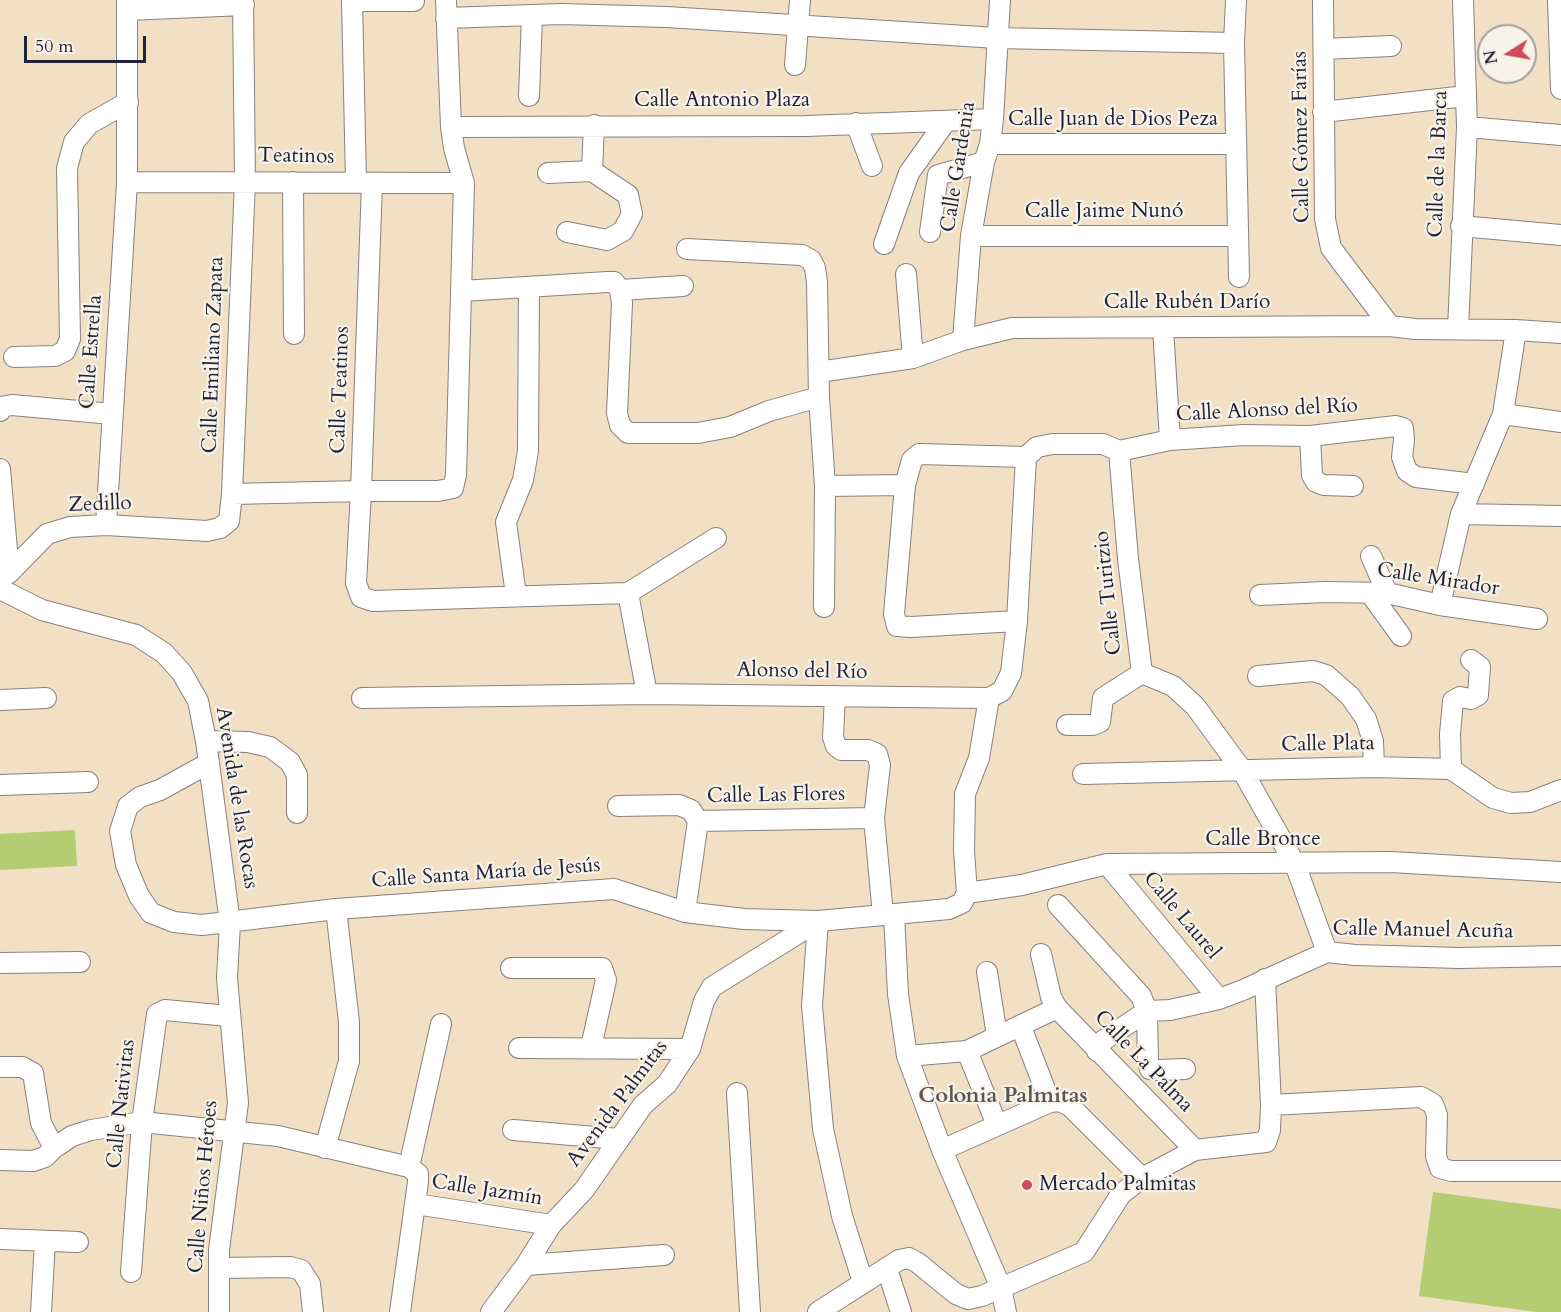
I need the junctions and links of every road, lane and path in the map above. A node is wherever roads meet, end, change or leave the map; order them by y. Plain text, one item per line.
1 (352, 0) edge
2 (800, 0) edge
3 (1000, 0) edge
4 (1236, 0) edge
5 (1323, 0) edge
6 (1464, 0) edge
7 (1558, 0) edge
8 (414, 1) edge
9 (243, 2) edge
10 (127, 5) edge
11 (446, 9) edge
12 (669, 9) edge
13 (523, 10) edge
14 (797, 26) junction
15 (1560, 31) edge
16 (997, 38) junction
17 (1234, 42) junction
18 (1391, 46) dead end
19 (1324, 49) junction
20 (795, 65) dead end
21 (1561, 89) edge
22 (529, 96) dead end
23 (1466, 96) junction
24 (128, 102) junction
25 (1323, 112) junction
26 (993, 119) junction
27 (946, 121) junction
28 (856, 123) junction
29 (594, 125) junction
30 (451, 127) junction
31 (1467, 127) junction
32 (1561, 135) edge
33 (1236, 144) junction
34 (987, 153) junction
35 (872, 166) dead end
36 (592, 171) junction
37 (548, 173) dead end
38 (245, 181) junction
39 (127, 182) junction
40 (293, 182) junction
41 (364, 182) junction
42 (464, 183) junction
43 (1461, 226) junction
44 (567, 232) dead end
45 (930, 232) dead end
46 (1561, 235) edge
47 (971, 236) junction
48 (1238, 236) junction
49 (884, 244) dead end
50 (687, 249) dead end
51 (906, 274) dead end
52 (1239, 277) dead end
53 (683, 286) dead end
54 (529, 287) junction
55 (620, 290) junction
56 (462, 291) junction
57 (1390, 326) junction
58 (1163, 328) junction
59 (1458, 329) junction
60 (1516, 330) junction
61 (1561, 333) edge
62 (294, 334) dead end
63 (963, 340) junction
64 (14, 357) dead end
65 (913, 358) junction
66 (819, 372) junction
67 (819, 397) junction
68 (1, 409) edge
69 (112, 414) junction
70 (1503, 414) junction
71 (1561, 422) edge
72 (1310, 436) junction
73 (1170, 440) junction
74 (1119, 450) junction
75 (1026, 457) junction
76 (0, 469) edge
77 (1474, 484) junction
78 (905, 485) junction
79 (825, 486) junction
80 (1353, 486) dead end
81 (361, 491) junction
82 (232, 494) junction
83 (1461, 514) junction
84 (1561, 516) edge
85 (106, 525) junction
86 (220, 528) joint
87 (716, 538) dead end
88 (1371, 556) dead end
89 (3, 580) edge
90 (628, 592) junction
91 (1378, 593) junction
92 (1260, 595) dead end
93 (516, 596) junction
94 (1440, 605) junction
95 (824, 607) dead end
96 (1537, 619) dead end
97 (1017, 621) junction
98 (1401, 636) dead end
99 (1471, 660) dead end
100 (1142, 673) junction
101 (1258, 676) dead end
102 (648, 694) junction
103 (835, 696) junction
104 (46, 698) dead end
105 (363, 698) dead end
106 (989, 698) junction
107 (0, 700) edge
108 (1067, 725) dead end
109 (206, 741) junction
110 (209, 763) junction
111 (1374, 767) junction
112 (1450, 769) junction
113 (1242, 770) junction
114 (1083, 774) dead end
115 (88, 782) dead end
116 (0, 785) edge
117 (1561, 790) edge
118 (618, 806) dead end
119 (297, 813) dead end
120 (874, 818) junction
121 (698, 821) junction
122 (1107, 864) junction
123 (1295, 864) junction
124 (1561, 872) edge
125 (967, 893) junction
126 (1058, 905) dead end
127 (336, 909) junction
128 (685, 912) junction
129 (889, 914) junction
130 (818, 921) junction
131 (230, 923) junction
132 (1328, 952) junction
133 (1041, 954) dead end
134 (1561, 956) edge
135 (80, 962) dead end
136 (0, 963) edge
137 (511, 968) dead end
138 (987, 972) dead end
139 (1265, 979) junction
140 (1219, 999) junction
141 (1057, 1008) junction
142 (1147, 1011) junction
143 (228, 1016) junction
144 (441, 1024) dead end
145 (1021, 1027) junction
146 (997, 1036) junction
147 (591, 1047) junction
148 (519, 1048) dead end
149 (690, 1049) junction
150 (967, 1051) junction
151 (1096, 1051) junction
152 (907, 1056) junction
153 (0, 1067) edge
154 (1185, 1069) dead end
155 (737, 1093) dead end
156 (1055, 1101) junction
157 (1271, 1105) junction
158 (142, 1122) junction
159 (997, 1125) junction
160 (513, 1130) dead end
161 (234, 1132) junction
162 (619, 1139) junction
163 (54, 1148) junction
164 (325, 1148) junction
165 (1195, 1149) junction
166 (942, 1150) junction
167 (0, 1160) edge
168 (414, 1170) junction
169 (1561, 1171) edge
170 (1142, 1178) junction
171 (416, 1204) junction
172 (551, 1225) junction
173 (0, 1239) edge
174 (45, 1241) junction
175 (78, 1242) dead end
176 (664, 1255) dead end
177 (526, 1265) junction
178 (219, 1268) junction
179 (887, 1269) junction
180 (131, 1272) dead end
181 (863, 1282) junction
182 (1002, 1288) junction
183 (41, 1312) edge
184 (219, 1312) edge
185 (313, 1312) edge
186 (400, 1312) edge
187 (491, 1312) edge
188 (750, 1312) edge
189 (818, 1312) edge
190 (901, 1312) edge
191 (1005, 1312) edge

1 - 8 street
1 - 41 street, Calle Teatinos
2 - 14 street
3 - 16 street, Calle Gardenia
4 - 17 street, Calle Juan de Dios Peza
5 - 19 street, Calle Gómez Farías
6 - 23 street, Calle de la Barca
7 - 15 street
9 - 10 street
9 - 38 street, Calle Emiliano Zapata
10 - 24 street, Calle Estrella
11 - 13 street
11 - 30 street
12 - 13 street
12 - 14 street
13 - 22 street
14 - 16 street
14 - 20 street
15 - 21 street
16 - 17 street
16 - 26 street, Calle Gardenia
17 - 33 street, Calle Juan de Dios Peza
18 - 19 street
19 - 25 street, Calle Gómez Farías
23 - 25 street
23 - 31 street, Calle de la Barca
24 - 39 street, Calle Estrella
24 - 64 street
25 - 57 street, Calle Gómez Farías
26 - 27 street, Calle Antonio Plaza
26 - 34 street, Calle Gardenia
27 - 28 street, Calle Antonio Plaza
27 - 49 street
28 - 29 street, Calle Antonio Plaza
28 - 35 street
29 - 30 street, Calle Antonio Plaza
29 - 36 street
30 - 42 street
31 - 32 street
31 - 43 street, Calle de la Barca
33 - 34 street, Calle Juan de Dios Peza
33 - 48 street, Calle Juan de Dios Peza
34 - 45 street, Calle Juan de Dios Peza
34 - 47 street, Calle Gardenia
36 - 37 street
36 - 44 street
38 - 39 street, Teatinos
38 - 40 street, Teatinos
38 - 82 street, Calle Emiliano Zapata
39 - 69 street, Calle Estrella
40 - 41 street, Teatinos
40 - 62 street
41 - 42 street, Teatinos
41 - 81 street, Calle Teatinos
42 - 56 street
43 - 46 street
43 - 59 street, Calle de la Barca
47 - 48 street, Calle Jaime Nunó
47 - 63 street, Calle Gardenia
48 - 52 street, Calle Juan de Dios Peza
50 - 66 street
51 - 65 street
53 - 55 street
54 - 55 street
54 - 56 street
54 - 93 street
55 - 67 street
56 - 81 street
57 - 58 street, Calle Rubén Darío
57 - 59 street, Calle Rubén Darío
58 - 63 street, Calle Rubén Darío
58 - 73 street
59 - 60 street, Calle Rubén Darío
60 - 61 street, Calle Rubén Darío
60 - 70 street
63 - 65 street, Calle Rubén Darío
65 - 66 street, Calle Rubén Darío
66 - 67 street
67 - 79 street
68 - 69 street
69 - 85 street, Calle Estrella
70 - 71 street
70 - 77 street
72 - 73 street, Calle Alonso del Río
72 - 77 street, Calle Alonso del Río
72 - 80 street
73 - 74 street, Calle Alonso del Río
74 - 75 street, Calle Alonso del Río
74 - 100 street, Calle Turitzio
75 - 78 street
75 - 97 street
76 - 89 street
77 - 83 street
78 - 79 street
78 - 97 street
79 - 95 street
81 - 82 street
81 - 93 street, Calle Teatinos
82 - 86 street, Calle Emiliano Zapata
83 - 84 street
83 - 94 street
85 - 86 street, Zedillo
85 - 89 street, Zedillo
87 - 90 street
88 - 91 street
89 - 109 street, Avenida de las Rocas
90 - 93 street
90 - 102 street
91 - 92 street, Calle Mirador
91 - 94 street, Calle Mirador
91 - 98 street
94 - 96 street, Calle Mirador
97 - 106 street
99 - 112 street
100 - 108 street
100 - 113 street, Calle Turitzio
101 - 111 street
102 - 103 street, Alonso del Río
102 - 105 street, Alonso del Río
103 - 106 street, Alonso del Río
103 - 120 street
104 - 107 street
106 - 125 street
109 - 110 street, Avenida de las Rocas
109 - 119 street
110 - 131 street, Avenida de las Rocas
110 - 131 street, Calle Santa María de Jesús
111 - 112 street, Calle Plata
111 - 113 street, Calle Plata
112 - 117 street
113 - 114 street, Calle Plata
113 - 123 street, Calle Turitzio
115 - 116 street
118 - 121 street
120 - 121 street, Calle Las Flores
120 - 129 street
121 - 128 street, Calle Las Flores
122 - 123 street, Calle Bronce
122 - 125 street, Calle Bronce
122 - 140 street, Calle Laurel
123 - 124 street, Calle Bronce
123 - 132 street, Calle Turitzio
125 - 129 street, Calle Santa María de Jesús
126 - 142 street
127 - 128 street, Calle Santa María de Jesús
127 - 131 street, Calle Santa María de Jesús
127 - 164 street
128 - 130 street, Calle Santa María de Jesús
129 - 130 street, Calle Santa María de Jesús
129 - 152 street
130 - 149 street, Avenida Palmitas
130 - 181 street
131 - 143 street, Calle Niños Héroes
132 - 134 street, Calle Manuel Acuña
132 - 139 street, Calle Manuel Acuña
133 - 141 street
135 - 136 street
137 - 147 street
138 - 146 street
139 - 140 street, Calle Manuel Acuña
139 - 157 street
140 - 142 street, Calle Manuel Acuña
141 - 145 street
141 - 151 street, Calle La Palma
142 - 151 street
142 - 154 street
143 - 158 street, Calle Nativitas
143 - 161 street, Calle Niños Héroes
144 - 168 street
145 - 146 street
145 - 156 street
146 - 150 street
147 - 148 street
147 - 149 street
149 - 162 street, Avenida Palmitas
150 - 152 street
150 - 159 street
151 - 165 street, Calle La Palma
152 - 166 street
153 - 163 street
155 - 188 street
156 - 159 street
156 - 170 street
157 - 165 street
157 - 169 street
158 - 161 street
158 - 163 street
158 - 180 street, Calle Nativitas
159 - 166 street
160 - 162 street
161 - 164 street
161 - 178 street, Calle Niños Héroes
162 - 172 street, Avenida Palmitas
163 - 167 street
164 - 168 street
165 - 170 street
166 - 182 street
168 - 171 street
170 - 182 street
171 - 172 street, Calle Jazmín
171 - 186 street
172 - 177 street, Avenida Palmitas
173 - 174 street
174 - 175 street
174 - 183 street
176 - 177 street
177 - 187 street, Avenida Palmitas
178 - 184 street, Calle Niños Héroes
178 - 185 street
179 - 181 street
179 - 182 street
179 - 190 street
181 - 189 street
182 - 191 street

